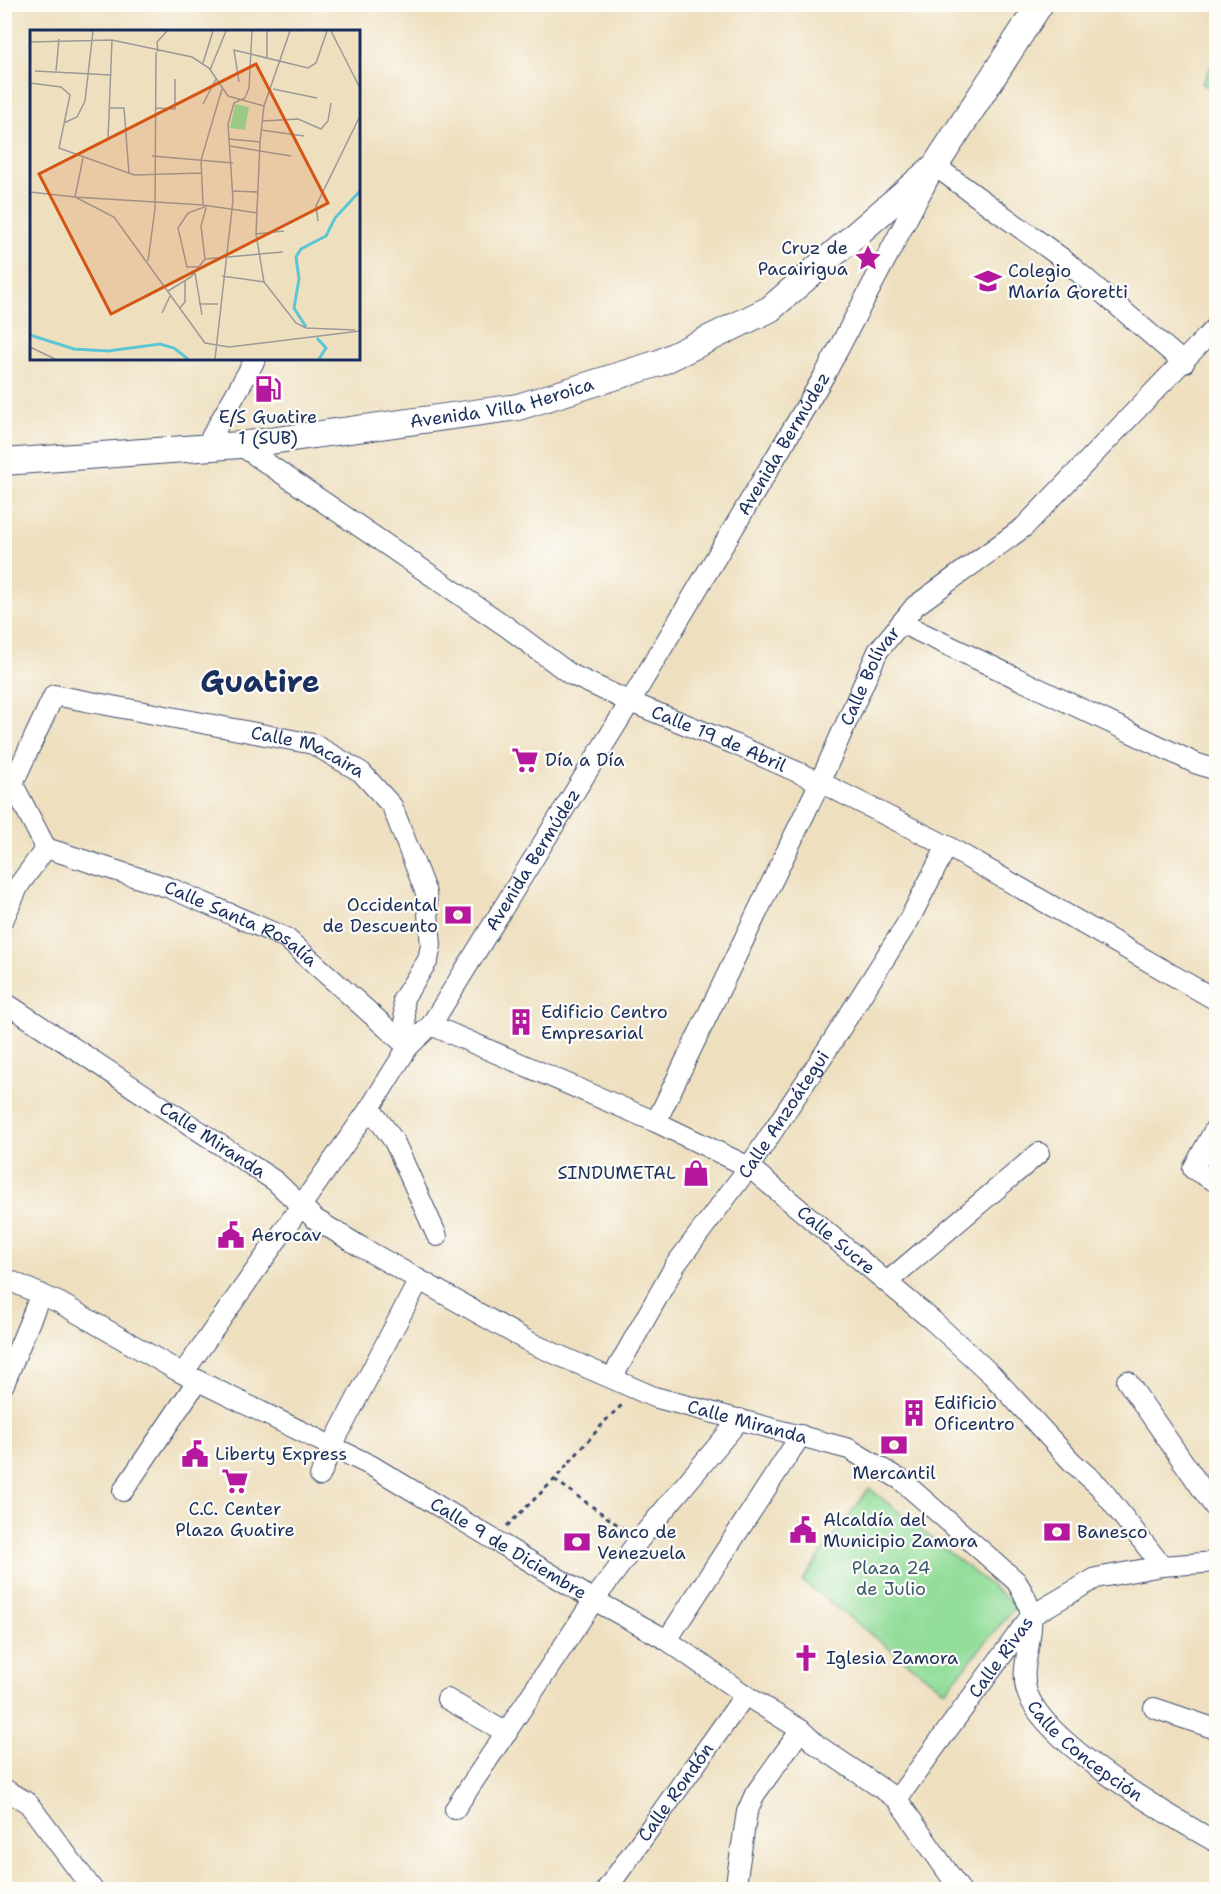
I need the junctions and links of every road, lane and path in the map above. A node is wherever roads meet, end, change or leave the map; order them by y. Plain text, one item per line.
1 (1040, 4) edge
2 (934, 166) junction
3 (1216, 327) edge
4 (1190, 357) junction
5 (255, 360) edge
6 (240, 445) junction
7 (205, 448) junction
8 (4, 462) edge
9 (901, 623) junction
10 (630, 702) junction
11 (1216, 770) edge
12 (9, 775) edge
13 (820, 782) junction
14 (947, 846) junction
15 (46, 848) junction
16 (4, 918) edge
17 (1216, 1000) edge
18 (4, 1002) edge
19 (432, 1025) junction
20 (408, 1047) junction
21 (369, 1108) junction
22 (656, 1122) junction
23 (1216, 1126) edge
24 (1039, 1153) dead end
25 (749, 1167) junction
26 (1216, 1182) edge
27 (300, 1205) junction
28 (437, 1236) dead end
29 (4, 1278) edge
30 (419, 1280) junction
31 (887, 1282) junction
32 (41, 1294) junction
33 (190, 1376) junction
34 (612, 1378) junction
35 (1127, 1382) dead end
36 (4, 1384) edge
37 (639, 1390) junction
38 (740, 1419) junction
39 (801, 1435) junction
40 (332, 1446) junction
41 (320, 1476) dead end
42 (554, 1480) junction
43 (123, 1491) dead end
44 (1216, 1509) edge
45 (493, 1540) junction
46 (639, 1540) junction
47 (1216, 1562) edge
48 (1162, 1566) junction
49 (594, 1600) junction
50 (1031, 1616) junction
51 (667, 1640) junction
52 (746, 1695) junction
53 (447, 1699) dead end
54 (1154, 1708) dead end
55 (1216, 1729) edge
56 (801, 1730) junction
57 (507, 1734) junction
58 (4, 1789) edge
59 (897, 1799) junction
60 (455, 1809) dead end
61 (1216, 1842) edge
62 (93, 1890) edge
63 (606, 1890) edge
64 (735, 1890) edge
65 (960, 1890) edge

1 - 2 main road, Avenida Villa Heroica
2 - 4 street
2 - 6 main road, Avenida Villa Heroica
2 - 10 street, Avenida Bermúdez
3 - 4 street, Calle Bolívar
4 - 9 street, Calle Bolívar
5 - 7 street
6 - 7 main road, Avenida Villa Heroica
6 - 10 street, Calle 19 de Abril
7 - 8 main road, Avenida Villa Heroica
9 - 11 street
9 - 13 street, Calle Bolívar
10 - 13 street, Calle 19 de Abril
10 - 19 street, Avenida Bermúdez
12 - 15 street
12 - 20 street, Calle Macaira
13 - 14 street, Calle 19 de Abril
13 - 22 street, Calle Bolívar
14 - 17 street, Calle 19 de Abril
14 - 25 street, Calle Anzoátegui
15 - 16 street
15 - 20 street, Calle Santa Rosalía
18 - 27 street, Calle Miranda
19 - 20 street, Avenida Bermúdez
19 - 22 street, Calle Sucre
20 - 21 street, Avenida Bermúdez
21 - 27 street, Avenida Bermúdez
21 - 28 street
22 - 25 street, Calle Sucre
23 - 26 street
24 - 31 street
25 - 31 street, Calle Sucre
25 - 34 street, Calle Anzoátegui
27 - 30 street, Calle Miranda
27 - 33 street, Avenida Bermúdez
29 - 32 street, Calle 9 de Diciembre
30 - 34 street, Calle Miranda
30 - 40 street
31 - 48 street, Calle Sucre
32 - 33 street, Calle 9 de Diciembre
32 - 36 street
33 - 40 street, Calle 9 de Diciembre
33 - 43 street, Avenida Bermúdez
34 - 37 street, Calle Miranda
35 - 44 street
37 - 38 street, Calle Miranda
37 - 42 path
38 - 39 street, Calle Miranda
38 - 46 street
39 - 50 street, Calle Miranda
39 - 51 street
40 - 41 street
40 - 45 street, Calle 9 de Diciembre
42 - 45 path
42 - 46 path
45 - 49 street, Calle 9 de Diciembre
46 - 49 street
47 - 48 street, Calle Rivas
48 - 50 street, Calle Rivas
49 - 51 street, Calle 9 de Diciembre
49 - 57 street
50 - 59 street, Calle Rivas
50 - 61 street, Calle Concepción
51 - 52 street, Calle 9 de Diciembre
52 - 56 street, Calle 9 de Diciembre
52 - 63 street, Calle Rondón
53 - 57 street
54 - 55 street
56 - 59 street, Calle 9 de Diciembre
56 - 64 street
57 - 60 street
58 - 62 street
59 - 65 street, Calle 9 de Diciembre

